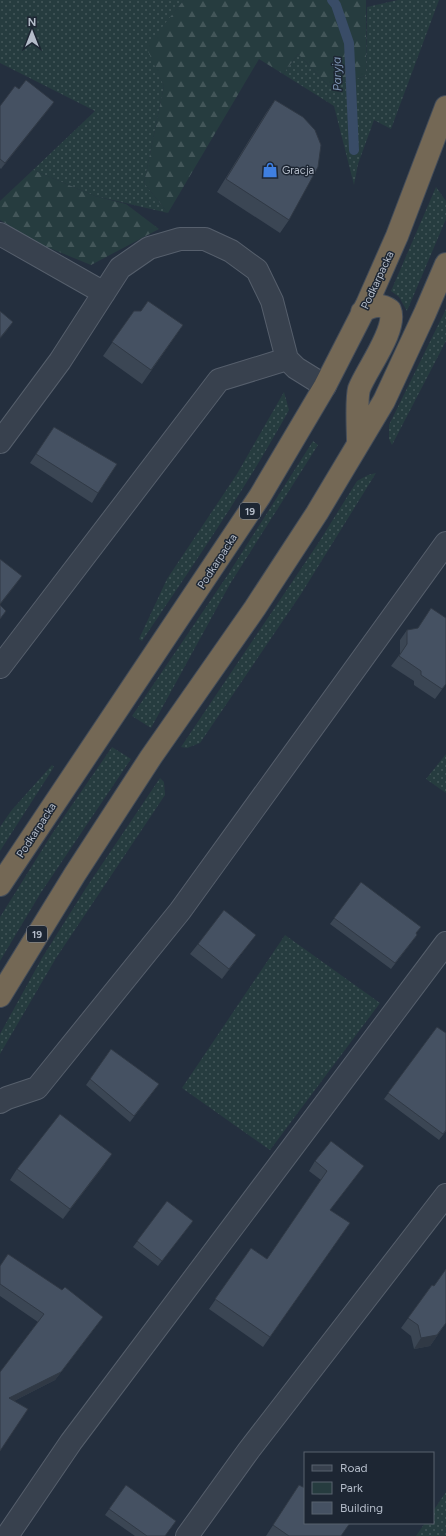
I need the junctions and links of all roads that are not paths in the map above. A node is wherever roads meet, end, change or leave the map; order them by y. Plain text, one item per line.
1 (446, 107) edge
2 (0, 234) edge
3 (446, 264) edge
4 (104, 293) junction
5 (362, 312) junction
6 (287, 359) junction
7 (324, 386) junction
8 (0, 442) edge
9 (358, 443) junction
10 (446, 543) edge
11 (0, 667) edge
12 (0, 885) edge
13 (446, 943) edge
14 (0, 996) edge
15 (0, 1102) edge
16 (446, 1195) edge
17 (7, 1536) edge
18 (187, 1536) edge

1 - 5 highway, Podkarpacka / 19
2 - 4 street
3 - 9 highway, 19
4 - 6 street
4 - 8 street
5 - 7 highway, Podkarpacka / 19
5 - 9 highway
6 - 7 street
6 - 11 street
7 - 12 highway, Podkarpacka / 19
9 - 14 highway, 19
10 - 15 street
13 - 17 street
16 - 18 street

